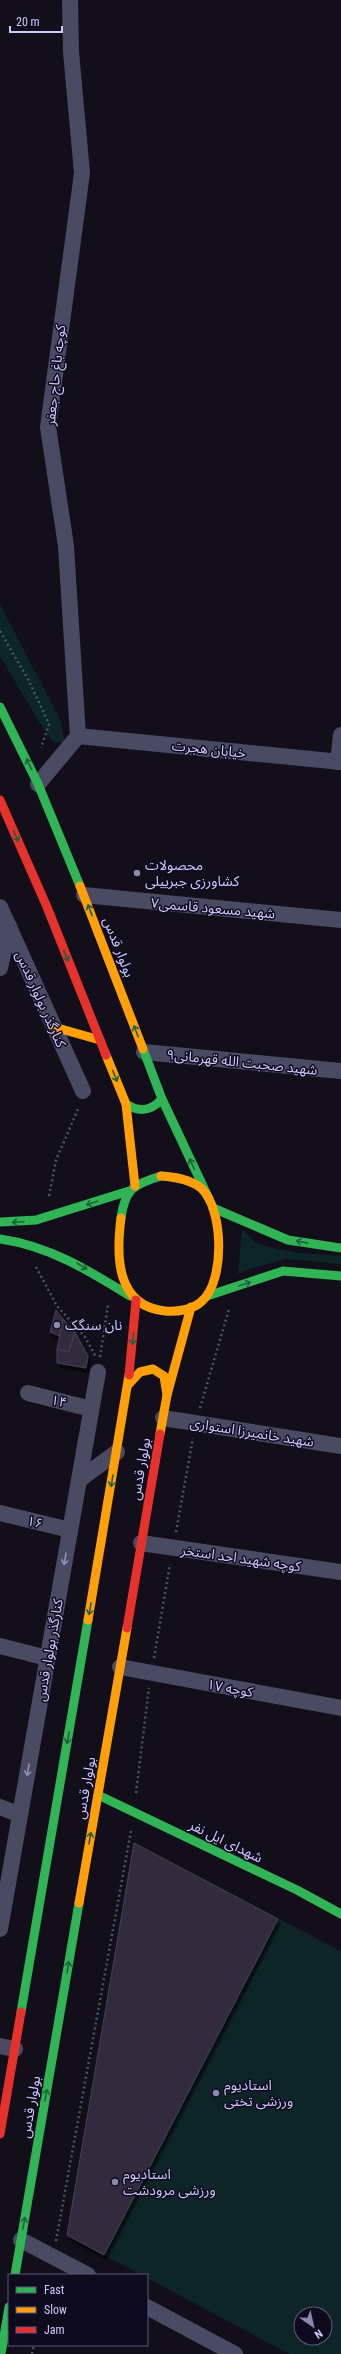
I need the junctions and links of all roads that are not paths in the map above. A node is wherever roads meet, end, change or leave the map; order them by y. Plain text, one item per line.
1 (70, 0) edge
2 (0, 707) edge
3 (341, 735) edge
4 (78, 736) junction
5 (339, 762) edge
6 (36, 778) junction
7 (0, 800) edge
8 (84, 895) junction
9 (0, 907) edge
10 (341, 920) edge
11 (9, 926) junction
12 (0, 968) edge
13 (54, 1027) junction
14 (100, 1040) junction
15 (144, 1052) junction
16 (341, 1071) edge
17 (83, 1091) road end
18 (162, 1099) junction
19 (126, 1104) junction
20 (132, 1188) junction
21 (209, 1199) junction
22 (213, 1208) junction
23 (0, 1222) edge
24 (0, 1239) edge
25 (341, 1248) edge
26 (341, 1276) edge
27 (208, 1296) junction
28 (133, 1298) junction
29 (191, 1307) junction
30 (98, 1372) road end
31 (128, 1385) junction
32 (28, 1393) dead end
33 (167, 1395) junction
34 (91, 1409) junction
35 (163, 1418) junction
36 (341, 1446) edge
37 (117, 1452) junction
38 (79, 1480) junction
39 (0, 1513) edge
40 (70, 1530) junction
41 (142, 1543) junction
42 (341, 1572) edge
43 (0, 1646) edge
44 (47, 1658) junction
45 (120, 1667) junction
46 (341, 1708) edge
47 (98, 1795) junction
48 (0, 1807) edge
49 (20, 1815) junction
50 (2, 1908) edge
51 (341, 1914) edge
52 (0, 1930) edge
53 (7, 2048) edge
54 (0, 2134) edge
55 (21, 2240) junction
56 (15, 2274) edge
57 (86, 2274) edge
58 (148, 2308) edge
59 (8, 2313) edge
60 (1, 2354) edge
61 (235, 2354) edge

1 - 4 street, کوچه باغ حاج جعفر
6 -> 2 main road, بولوار قدس
3 - 5 street
4 - 5 street, خیابان هجرت
4 - 6 street
6 - 8 main road, بولوار قدس
7 -> 14 main road
8 - 10 street, شهید مسعود قاسمی۷
15 -> 8 main road, بولوار قدس
9 - 11 street, کنارگذر بولوار قدس
11 - 12 street
11 - 13 street, کنارگذر بولوار قدس
13 - 14 main road
13 - 17 street, کنارگذر بولوار قدس
14 -> 19 main road
15 - 16 street, شهید صحبت الله قهرمانی۹
15 - 18 main road, بولوار قدس
18 - 19 main road
21 -> 18 main road, بولوار قدس
19 - 20 main road
20 - 21 main road
20 -> 23 main road
20 - 28 main road
21 - 22 main road
25 -> 22 main road
22 - 27 main road
24 -> 28 main road
27 -> 26 main road
27 - 29 main road
28 - 29 main road
28 -> 31 main road, بولوار قدس
29 - 33 main road, بولوار قدس
30 - 34 street, کنارگذر بولوار قدس
31 - 33 main road
31 - 37 main road, بولوار قدس
32 - 34 street, ۱۴
33 - 35 main road, بولوار قدس
34 - 38 street, کنارگذر بولوار قدس
35 - 36 street, شهید خانمیرزا استواری
35 - 41 main road, بولوار قدس
37 - 38 street
37 -> 53 main road, بولوار قدس
38 - 40 street, کنارگذر بولوار قدس
39 - 40 street, ۱۶
40 -> 44 street, کنارگذر بولوار قدس
41 - 42 street, کوچه شهید احد استخر
41 - 45 main road, بولوار قدس
43 - 44 street
44 -> 49 street, کنارگذر بولوار قدس
45 - 46 street, کوچه ۱۷
45 - 47 main road, بولوار قدس
47 - 51 main road, شهدای ایل نفر
55 -> 47 main road, بولوار قدس
48 - 49 street
49 - 50 street, کنارگذر بولوار قدس
50 - 52 street, کنارگذر بولوار قدس
53 - 54 main road, بولوار قدس
55 - 56 main road, بولوار قدس
55 - 57 street
58 - 61 street
59 - 60 main road

